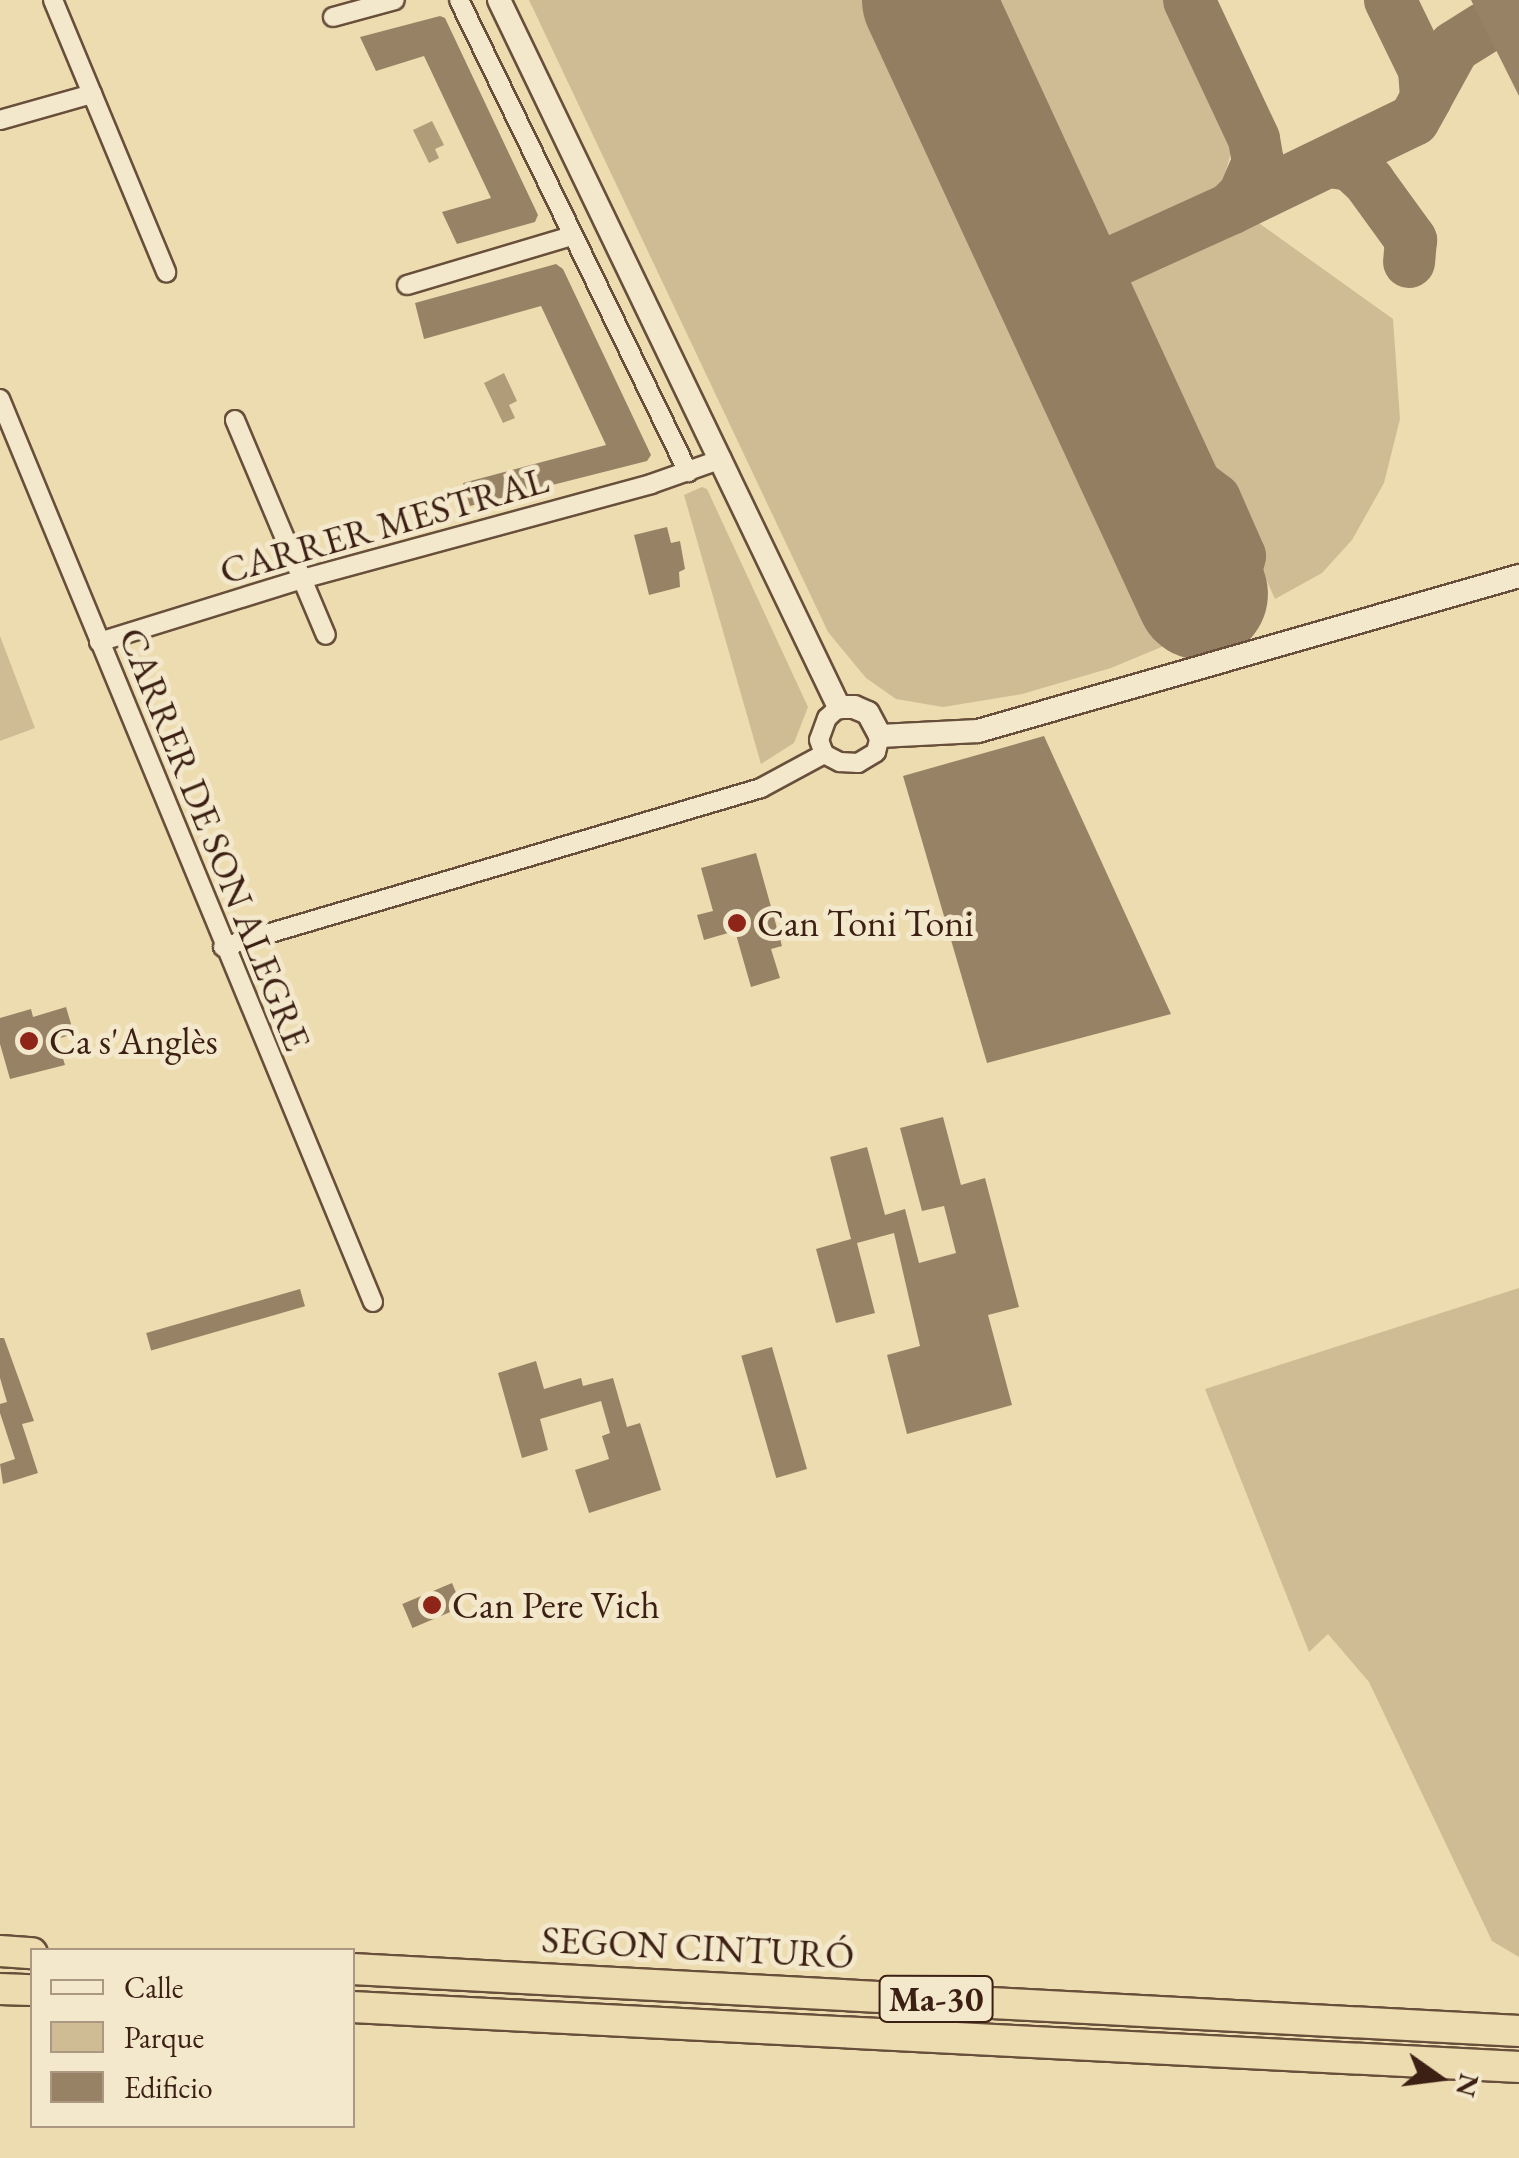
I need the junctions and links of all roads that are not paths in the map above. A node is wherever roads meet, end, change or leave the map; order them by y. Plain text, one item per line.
1 (54, 0) edge
2 (395, 0) edge
3 (459, 0) edge
4 (499, 0) edge
5 (333, 17) dead end
6 (92, 94) junction
7 (0, 120) edge
8 (571, 236) junction
9 (166, 272) dead end
10 (407, 285) dead end
11 (0, 402) edge
12 (235, 420) dead end
13 (722, 460) junction
14 (688, 472) junction
15 (1519, 576) edge
16 (302, 579) junction
17 (326, 636) dead end
18 (99, 642) junction
19 (839, 707) junction
20 (880, 736) junction
21 (824, 754) junction
22 (223, 948) junction
23 (373, 1302) dead end
24 (0, 1951) edge
25 (30, 1953) edge
26 (355, 1970) edge
27 (0, 1989) edge
28 (30, 1990) edge
29 (355, 2007) edge
30 (1519, 2031) edge
31 (1519, 2067) edge

1 - 6 street
2 - 5 street
3 - 8 street
4 - 13 street
6 - 7 street
6 - 9 street
8 - 10 street
8 - 14 street
11 - 18 street, CARRER DE SON ALEGRE
12 - 16 street
13 - 14 street, CARRER MESTRAL
13 - 19 street
14 - 16 street, CARRER MESTRAL
15 - 20 street
16 - 17 street
16 - 18 street, CARRER MESTRAL
18 - 22 street, CARRER DE SON ALEGRE
19 - 20 street
19 - 21 street
20 - 21 street
21 - 22 street
22 - 23 street, CARRER DE SON ALEGRE
24 - 25 highway
26 - 30 highway, SEGON CINTURÓ / Ma-30
27 - 28 highway
29 - 31 highway, SEGON CINTURÓ / Ma-30

